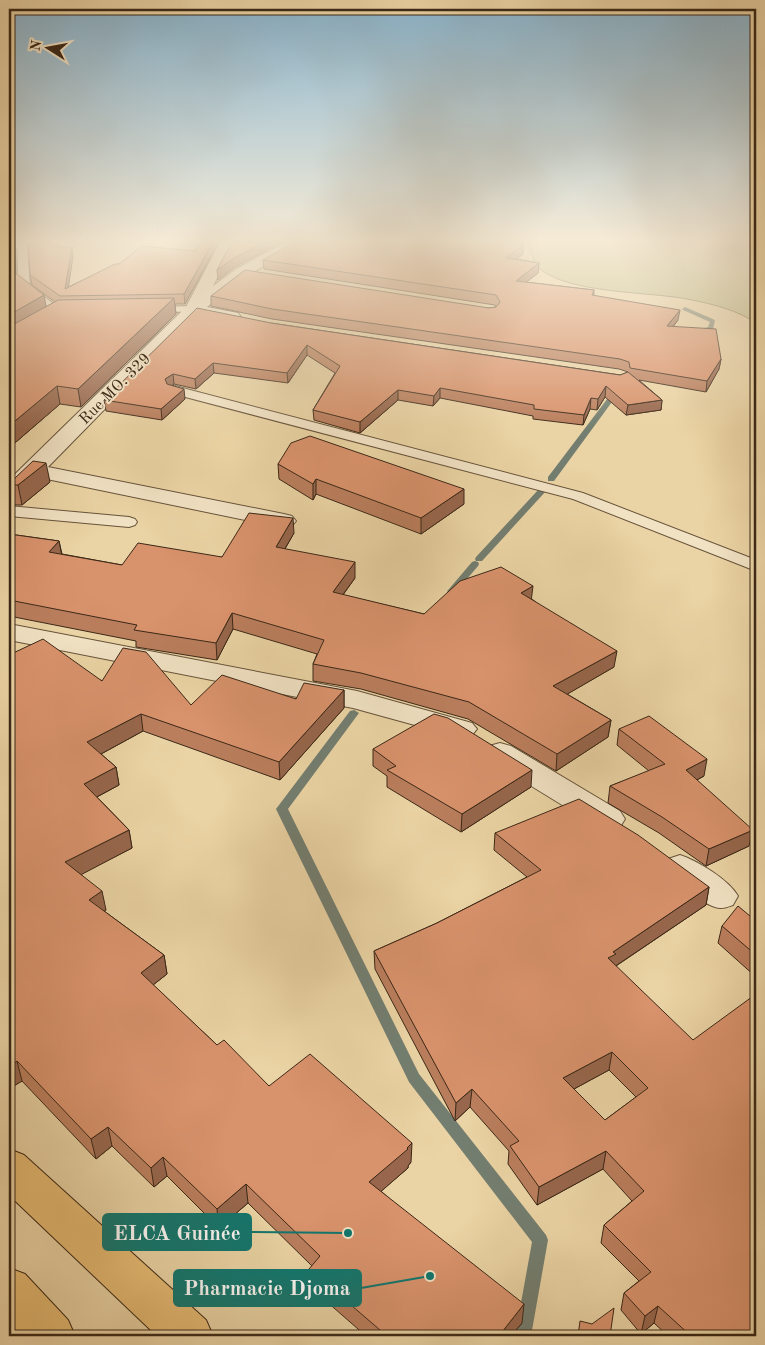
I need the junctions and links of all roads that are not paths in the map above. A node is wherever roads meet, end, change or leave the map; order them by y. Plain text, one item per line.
1 (46, 305) edge
2 (195, 305) edge
3 (199, 305) edge
4 (193, 309) junction
5 (135, 310) edge
6 (58, 314) edge
7 (246, 320) edge
8 (175, 390) edge
9 (34, 470) junction
10 (9, 491) edge
11 (9, 511) edge
12 (129, 522) dead end
13 (293, 523) dead end
14 (756, 566) edge
15 (9, 632) edge
16 (631, 833) edge
17 (662, 854) edge
18 (721, 896) dead end
19 (9, 1168) edge
20 (9, 1290) edge
21 (52, 1336) edge
22 (190, 1336) edge

1 - 6 lane
2 - 4 street
3 - 4 street, Rue MO. 329
4 - 5 lane
4 - 7 street
4 - 9 street, Rue MO. 329
8 - 14 lane
9 - 10 street, Rue MO. 329
9 - 13 street
11 - 12 lane
15 - 16 street
17 - 18 street
19 - 22 highway
20 - 21 highway

